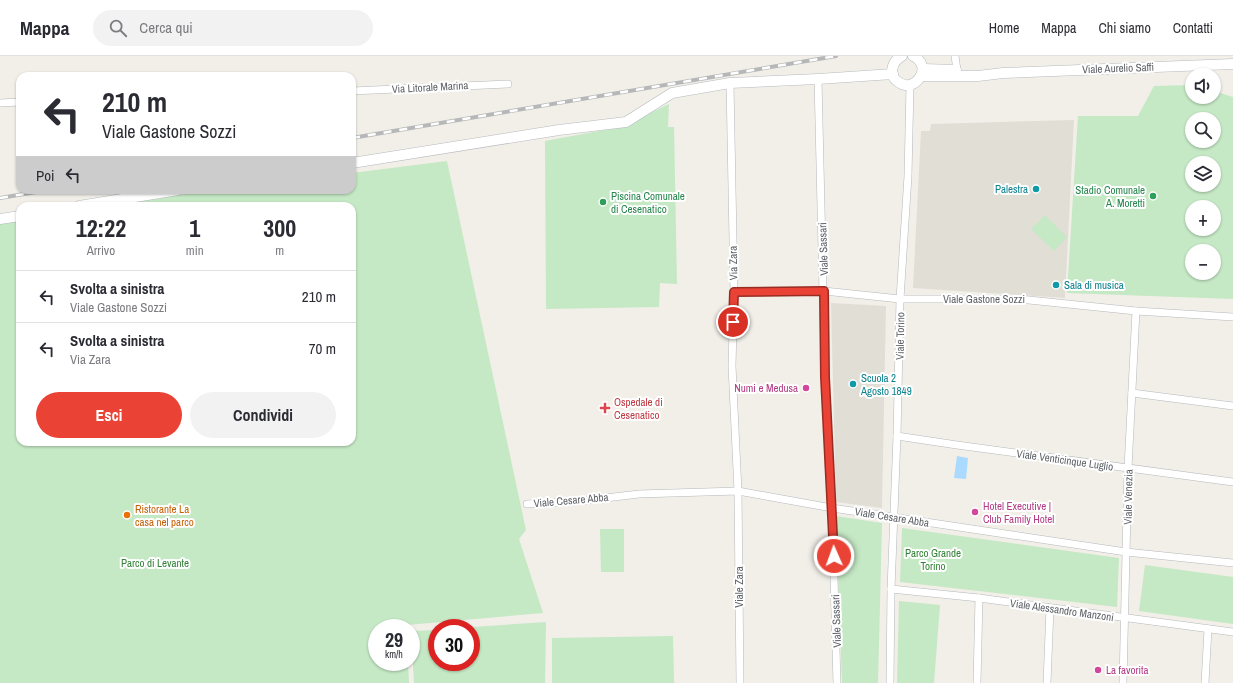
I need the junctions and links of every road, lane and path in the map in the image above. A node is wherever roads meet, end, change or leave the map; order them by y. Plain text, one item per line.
1 (902, 56) edge
2 (912, 56) edge
3 (955, 56) edge
4 (1233, 64) edge
5 (957, 70) junction
6 (922, 72) junction
7 (1003, 73) junction
8 (893, 74) junction
9 (818, 79) junction
10 (730, 83) junction
11 (508, 84) dead end
12 (910, 85) junction
13 (356, 91) edge
14 (16, 102) edge
15 (0, 103) edge
16 (356, 162) edge
17 (153, 194) edge
18 (104, 202) edge
19 (16, 217) edge
20 (0, 219) edge
21 (824, 291) junction
22 (734, 292) junction
23 (900, 299) junction
24 (1136, 311) junction
25 (1233, 317) edge
26 (1132, 393) junction
27 (1233, 406) edge
28 (897, 436) junction
29 (1128, 468) junction
30 (1233, 482) edge
31 (738, 491) junction
32 (527, 504) dead end
33 (832, 508) junction
34 (894, 518) junction
35 (1126, 552) junction
36 (1233, 563) edge
37 (891, 589) junction
38 (979, 598) junction
39 (1050, 608) junction
40 (1124, 618) junction
41 (1208, 629) junction
42 (1233, 632) edge
43 (740, 683) edge
44 (838, 683) edge
45 (890, 683) edge
46 (977, 683) edge
47 (1047, 683) edge
48 (1123, 683) edge
49 (1205, 683) edge

1 - 8 street
2 - 6 street
3 - 5 street
4 - 7 street, Viale Aurelio Saffi
5 - 6 street, Viale Aurelio Saffi
5 - 7 street, Viale Aurelio Saffi
6 - 7 street, Viale Aurelio Saffi
6 - 12 street
8 - 9 street
8 - 12 street
9 - 10 street
9 - 21 street, Viale Sassari
10 - 16 street
10 - 22 street, Via Zara
11 - 13 street, Via Litorale Marina
12 - 23 street, Viale Torino
14 - 15 street
17 - 18 street
19 - 20 street
21 - 22 street, Viale Gastone Sozzi
21 - 23 street, Viale Gastone Sozzi
21 - 33 street, Viale Sassari
22 - 31 street, Via Zara
23 - 24 street, Viale Gastone Sozzi
23 - 28 street, Viale Torino
24 - 25 street, Viale Gastone Sozzi
24 - 26 street, Viale Venezia
26 - 27 street
26 - 29 street, Viale Venezia
28 - 29 street, Viale Venticinque Luglio
28 - 34 street, Viale Torino
29 - 30 street, Viale Venticinque Luglio
29 - 35 street, Viale Venezia
31 - 32 street, Viale Cesare Abba
31 - 33 street, Viale Cesare Abba
31 - 43 street, Viale Zara
33 - 34 street, Viale Cesare Abba
33 - 44 street, Viale Sassari
34 - 35 street, Viale Cesare Abba
34 - 37 street, Viale Torino
35 - 36 street, Viale Cesare Abba
35 - 40 street, Viale Venezia
37 - 38 street, Viale Alessandro Manzoni
37 - 45 street, Viale Torino
38 - 39 street, Viale Alessandro Manzoni
38 - 46 street
39 - 40 street, Viale Alessandro Manzoni
39 - 47 street
40 - 41 street, Viale Alessandro Manzoni
40 - 48 street, Viale Venezia
41 - 42 street, Viale Alessandro Manzoni
41 - 49 street

